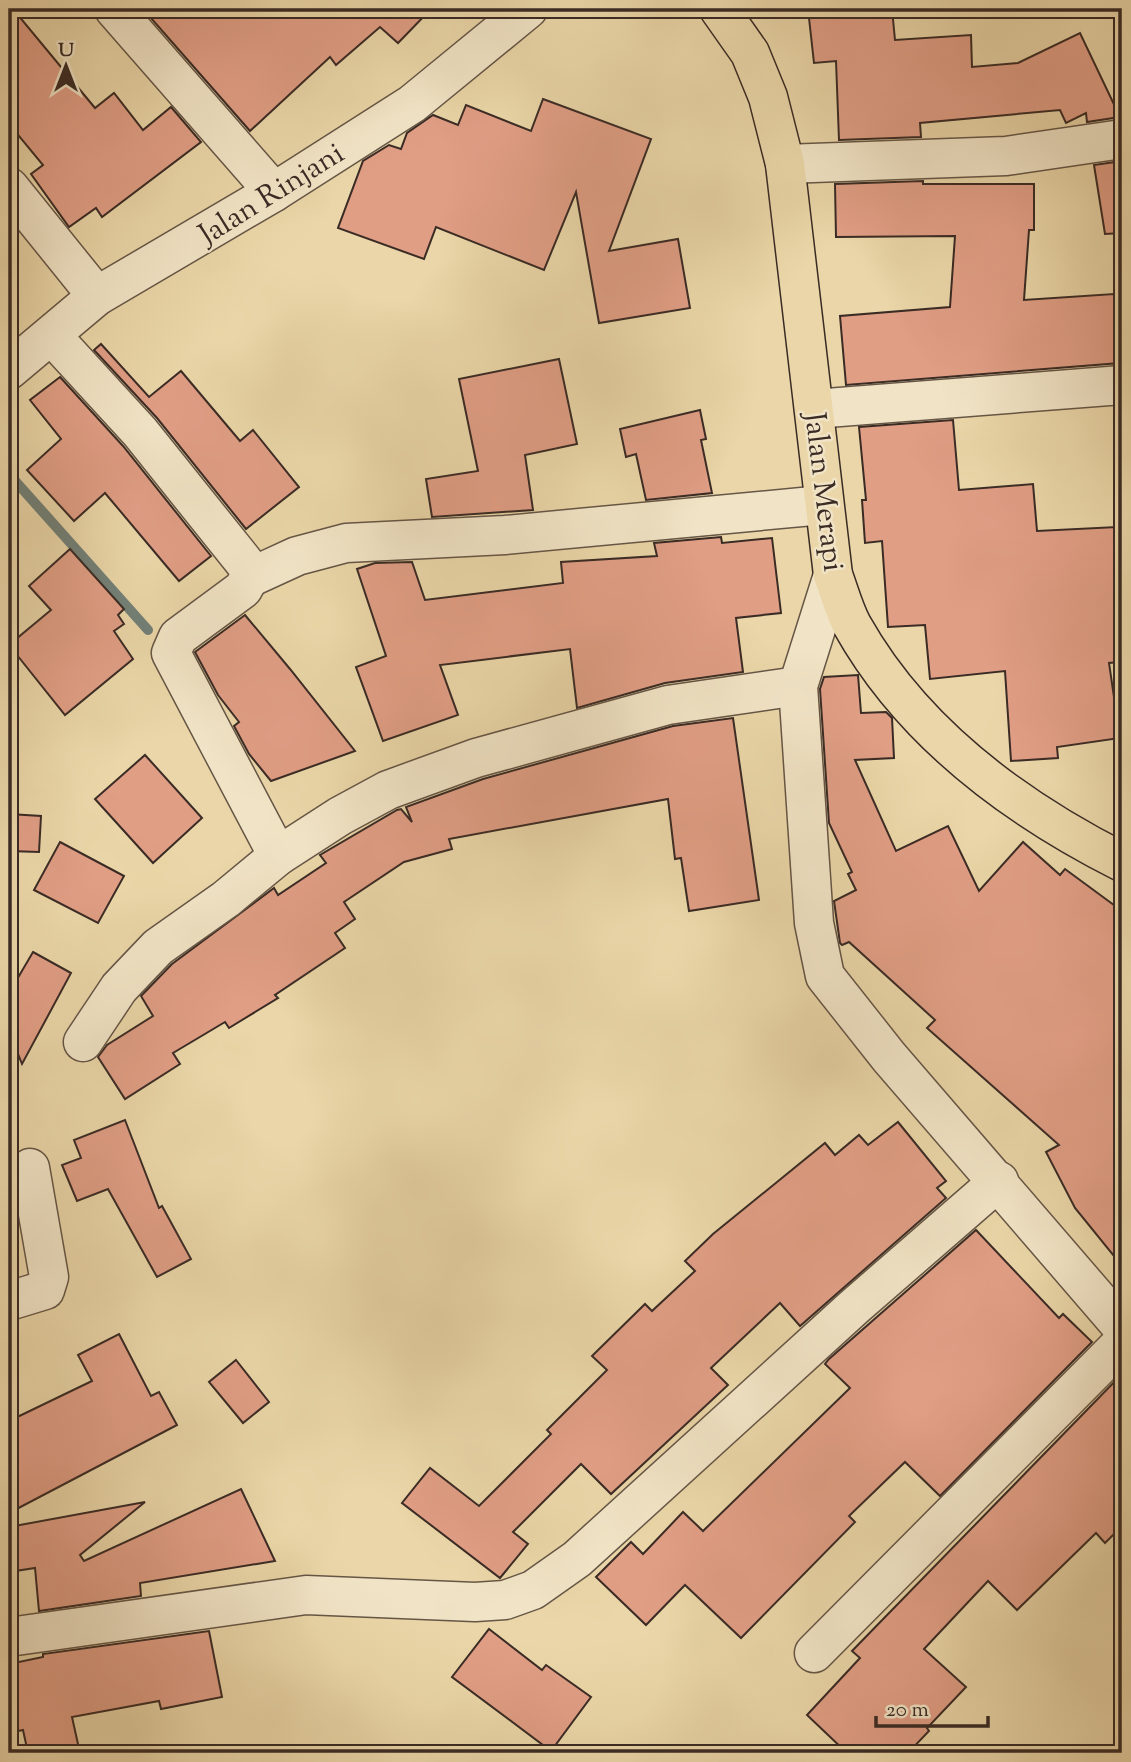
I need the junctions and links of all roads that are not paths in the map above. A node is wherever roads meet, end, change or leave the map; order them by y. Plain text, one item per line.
1 (114, 9) edge
2 (528, 9) edge
3 (719, 9) edge
4 (1122, 139) edge
5 (785, 164) junction
6 (9, 187) edge
7 (274, 192) junction
8 (97, 296) junction
9 (52, 336) junction
10 (9, 370) edge
11 (1122, 385) edge
12 (814, 409) junction
13 (823, 505) junction
14 (833, 575) junction
15 (249, 578) junction
16 (799, 686) junction
17 (278, 856) junction
18 (1122, 862) edge
19 (83, 1042) dead end
20 (30, 1168) dead end
21 (999, 1181) junction
22 (9, 1301) edge
23 (1122, 1327) edge
24 (1122, 1343) edge
25 (9, 1637) edge
26 (814, 1653) dead end

1 - 7 street
2 - 7 street, Jalan Rinjani
3 - 5 main road, Jalan Merapi
4 - 5 street
5 - 12 main road, Jalan Merapi
6 - 8 street
7 - 8 street, Jalan Rinjani
8 - 9 street, Jalan Rinjani
9 - 10 street, Jalan Rinjani
9 - 15 street
11 - 12 street
12 - 13 main road, Jalan Merapi
13 - 14 main road, Jalan Merapi
13 - 15 street
14 - 16 street
14 - 18 main road, Jalan Merapi
15 - 17 street
16 - 17 street
16 - 21 street
17 - 19 street
20 - 22 street
21 - 23 street
21 - 25 street
24 - 26 street

